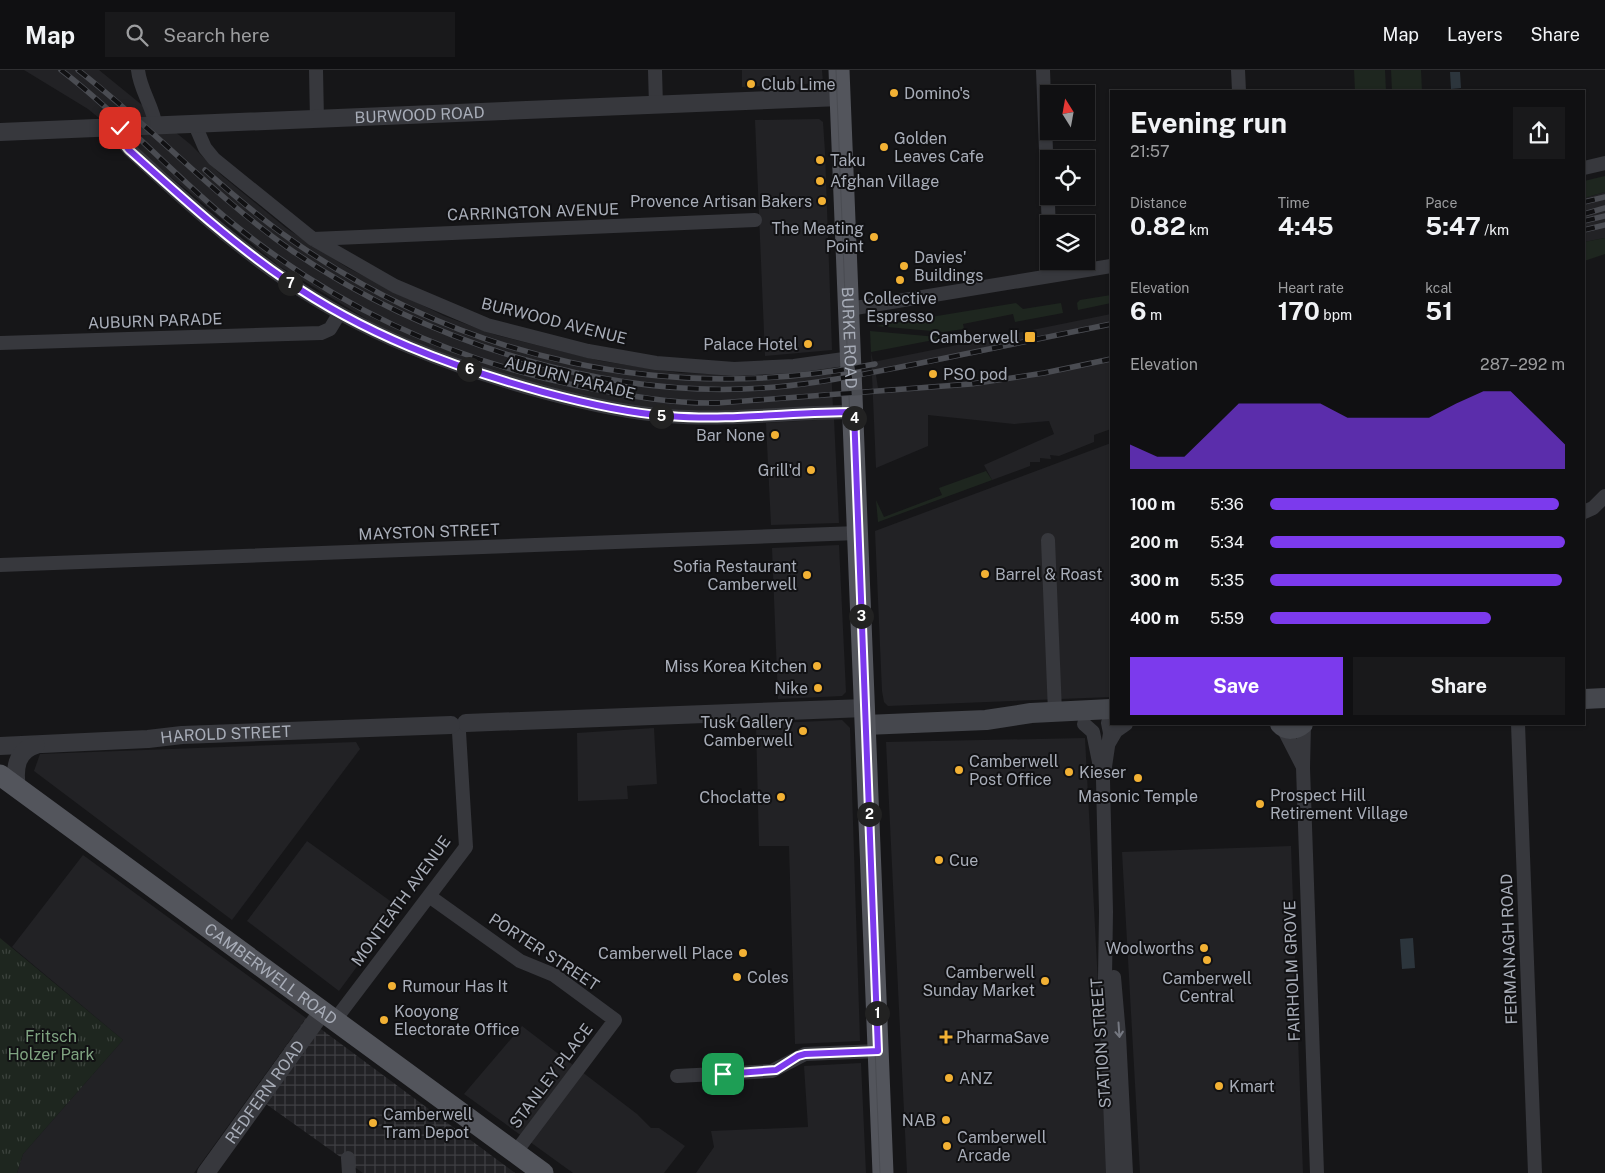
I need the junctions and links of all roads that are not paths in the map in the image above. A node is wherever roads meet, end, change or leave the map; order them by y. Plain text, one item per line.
1 (138, 70) edge
2 (316, 70) edge
3 (655, 70) edge
4 (839, 70) edge
5 (1043, 70) edge
6 (1238, 70) edge
7 (1239, 90) edge
8 (840, 97) junction
9 (656, 106) junction
10 (318, 120) junction
11 (159, 123) junction
12 (195, 125) junction
13 (117, 131) junction
14 (0, 132) edge
15 (1605, 163) edge
16 (1585, 168) edge
17 (1048, 215) edge
18 (755, 220) dead end
19 (313, 239) junction
20 (1110, 266) edge
21 (1095, 267) edge
22 (1040, 270) edge
23 (849, 309) junction
24 (339, 314) junction
25 (0, 343) edge
26 (851, 360) junction
27 (854, 409) junction
28 (1605, 496) edge
29 (1585, 512) edge
30 (858, 533) junction
31 (1048, 540) dead end
32 (0, 565) edge
33 (1605, 698) edge
34 (1585, 699) edge
35 (865, 717) junction
36 (1082, 717) junction
37 (1055, 718) junction
38 (1110, 719) edge
39 (1112, 725) edge
40 (1279, 725) edge
41 (1302, 725) edge
42 (1304, 725) edge
43 (1518, 725) edge
44 (459, 727) junction
45 (36, 745) junction
46 (0, 746) edge
47 (1303, 768) junction
48 (1103, 780) junction
49 (8, 781) edge
50 (429, 896) junction
51 (329, 1016) junction
52 (615, 1020) joint
53 (878, 1051) junction
54 (677, 1076) dead end
55 (1117, 1133) junction
56 (515, 1153) junction
57 (348, 1158) dead end
58 (206, 1173) edge
59 (349, 1173) edge
60 (543, 1173) edge
61 (883, 1173) edge
62 (1113, 1173) edge
63 (1126, 1173) edge
64 (1317, 1173) edge
65 (1535, 1173) edge

1 - 11 street
2 - 10 street
3 - 9 street
4 - 8 main road, BURKE ROAD
5 - 17 street
6 - 7 street
8 - 9 street, BURWOOD ROAD
8 - 23 main road, BURKE ROAD
9 - 10 street, BURWOOD ROAD
10 - 12 street, BURWOOD ROAD
11 - 12 street, BURWOOD ROAD
11 - 13 street, BURWOOD ROAD
12 - 19 street, BURWOOD AVENUE
13 - 14 street, BURWOOD ROAD
13 - 24 street
15 - 16 street
18 - 19 street, CARRINGTON AVENUE
19 - 26 street, BURWOOD AVENUE
20 - 21 street
22 - 23 street
23 - 26 main road, BURKE ROAD
24 - 25 street, AUBURN PARADE
24 - 27 street, AUBURN PARADE
26 - 27 main road, BURKE ROAD
27 - 30 main road, BURKE ROAD
28 - 29 street
30 - 32 street, MAYSTON STREET
30 - 35 main road, BURKE ROAD
31 - 37 street
33 - 34 main road
35 - 37 main road
35 - 44 street, HAROLD STREET
35 - 53 main road, BURKE ROAD
36 - 37 main road
36 - 38 main road
36 - 48 street, STATION STREET
39 - 48 street, STATION STREET
40 - 41 main road
40 - 47 street, FAIRHOLM GROVE
42 - 47 street, FAIRHOLM GROVE
43 - 65 street, FERMANAGH ROAD
44 - 45 street, HAROLD STREET
44 - 50 street, MONTEATH AVENUE
45 - 46 street, HAROLD STREET
45 - 49 street
47 - 64 street, FAIRHOLM GROVE
48 - 55 street, STATION STREET
49 - 51 main road, CAMBERWELL ROAD
50 - 51 street, MONTEATH AVENUE
50 - 52 street, PORTER STREET
51 - 56 main road, CAMBERWELL ROAD
51 - 58 street, REDFERN ROAD
52 - 56 street, STANLEY PLACE
53 - 54 street
53 - 61 main road, BURKE ROAD
55 - 62 street, STATION STREET
55 - 63 street, STATION STREET
56 - 60 main road, CAMBERWELL ROAD
57 - 59 street

